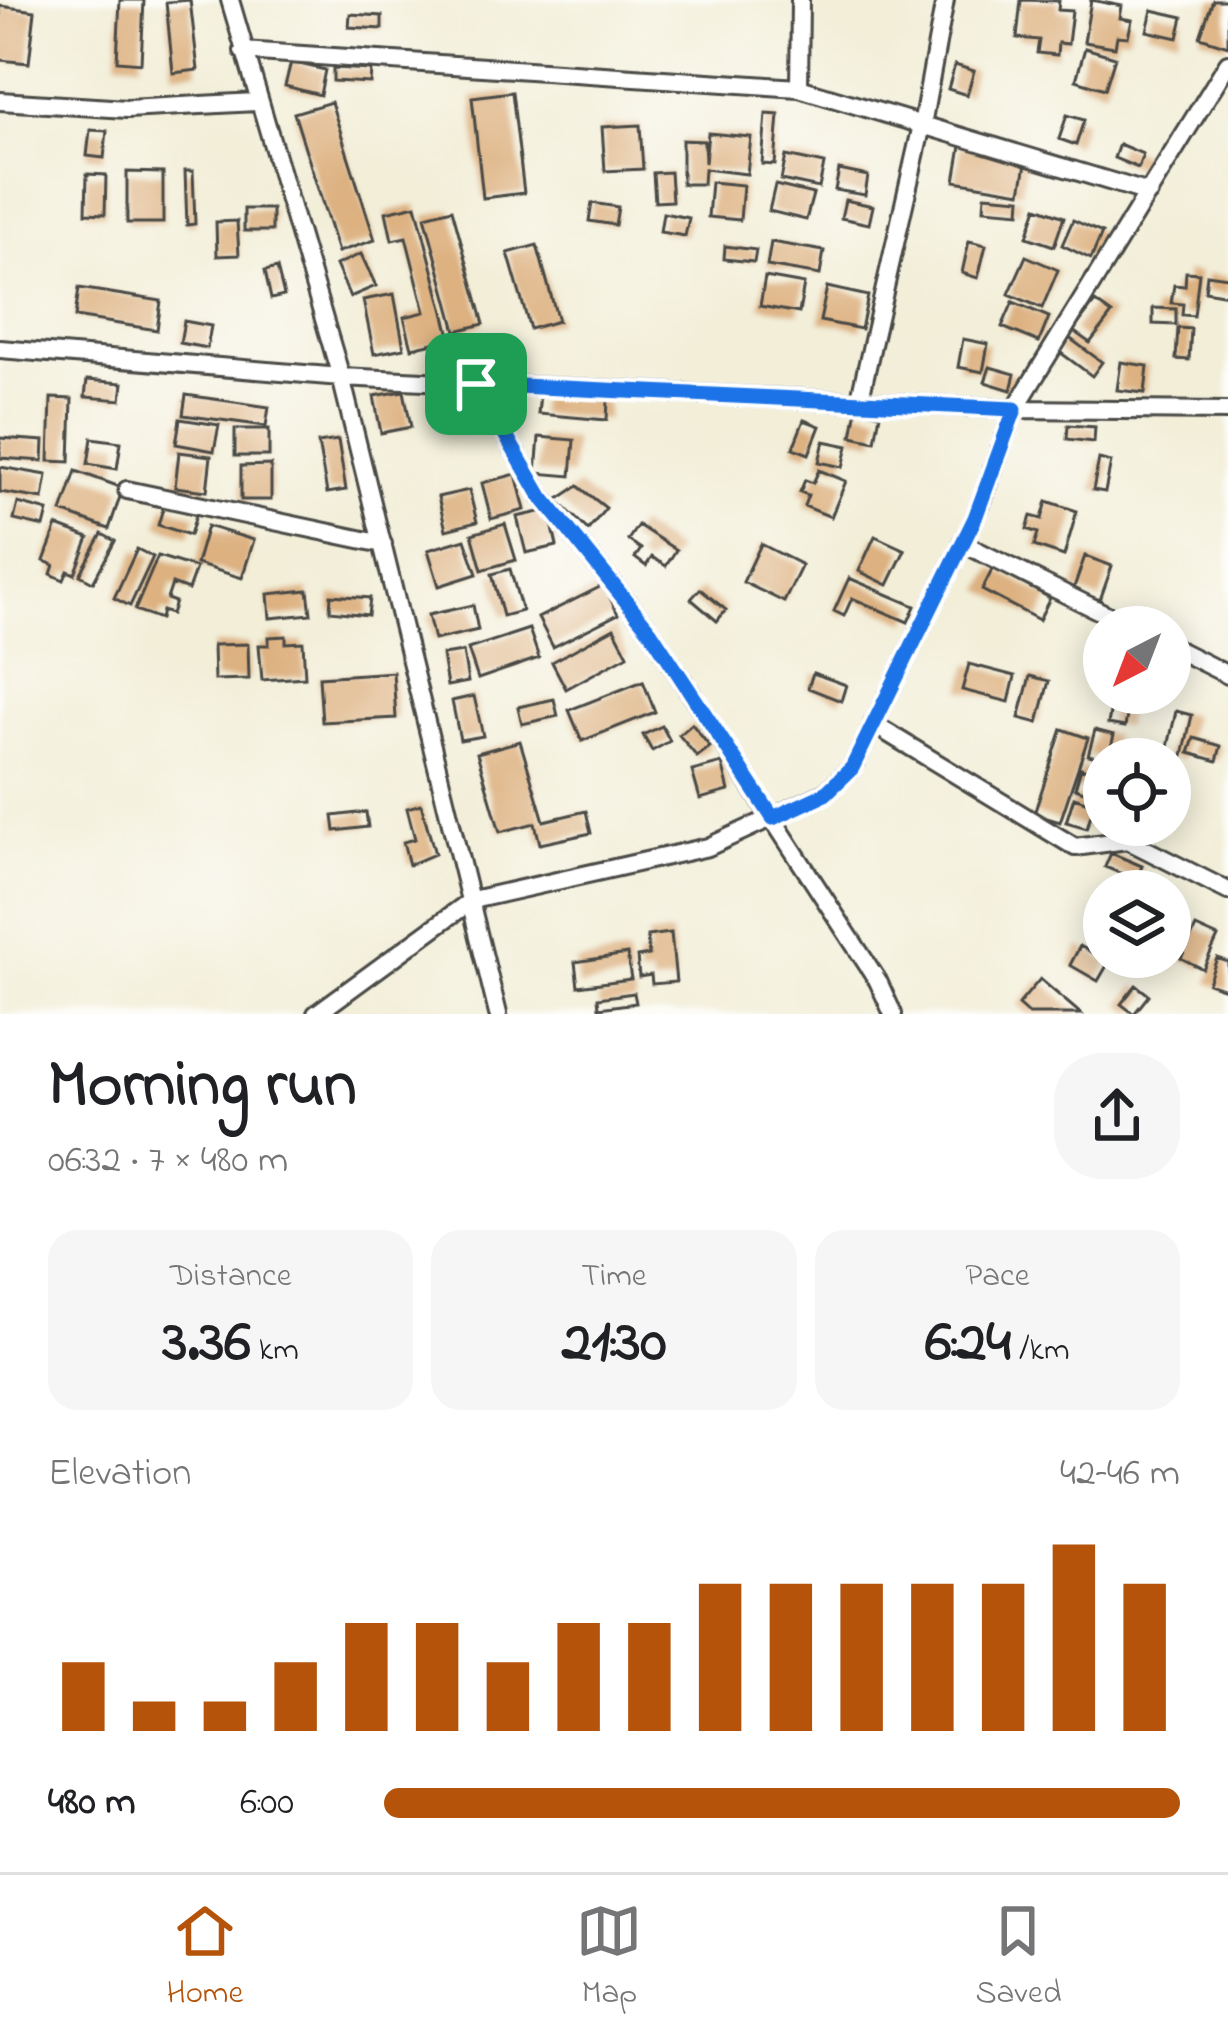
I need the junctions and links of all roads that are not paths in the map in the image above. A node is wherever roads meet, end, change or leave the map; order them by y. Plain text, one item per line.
1 (230, 0) edge
2 (800, 0) edge
3 (945, 0) edge
4 (243, 51) junction
5 (1228, 64) edge
6 (799, 88) junction
7 (0, 101) edge
8 (256, 102) junction
9 (922, 125) junction
10 (1149, 193) junction
11 (0, 349) edge
12 (341, 377) junction
13 (476, 384) junction
14 (859, 402) junction
15 (1015, 409) junction
16 (1228, 411) edge
17 (127, 490) dead end
18 (962, 543) junction
19 (383, 544) junction
20 (1090, 606) edge
21 (1191, 656) edge
22 (1228, 675) edge
23 (873, 724) junction
24 (773, 818) junction
25 (1228, 891) edge
26 (472, 900) junction
27 (316, 1014) edge
28 (498, 1014) edge
29 (893, 1014) edge

1 - 4 street
2 - 6 street
3 - 9 street
4 - 6 street
4 - 8 street
5 - 10 street
6 - 9 street
7 - 8 street
8 - 12 street
9 - 10 street
9 - 14 street
10 - 15 street
11 - 12 street
12 - 13 street
12 - 19 street
13 - 14 street
13 - 24 street
14 - 15 street
15 - 16 street
15 - 18 street
17 - 19 street
18 - 20 street
18 - 23 street
19 - 26 street
21 - 22 street
23 - 24 street
23 - 25 street
24 - 26 street
24 - 29 street
26 - 27 street
26 - 28 street

